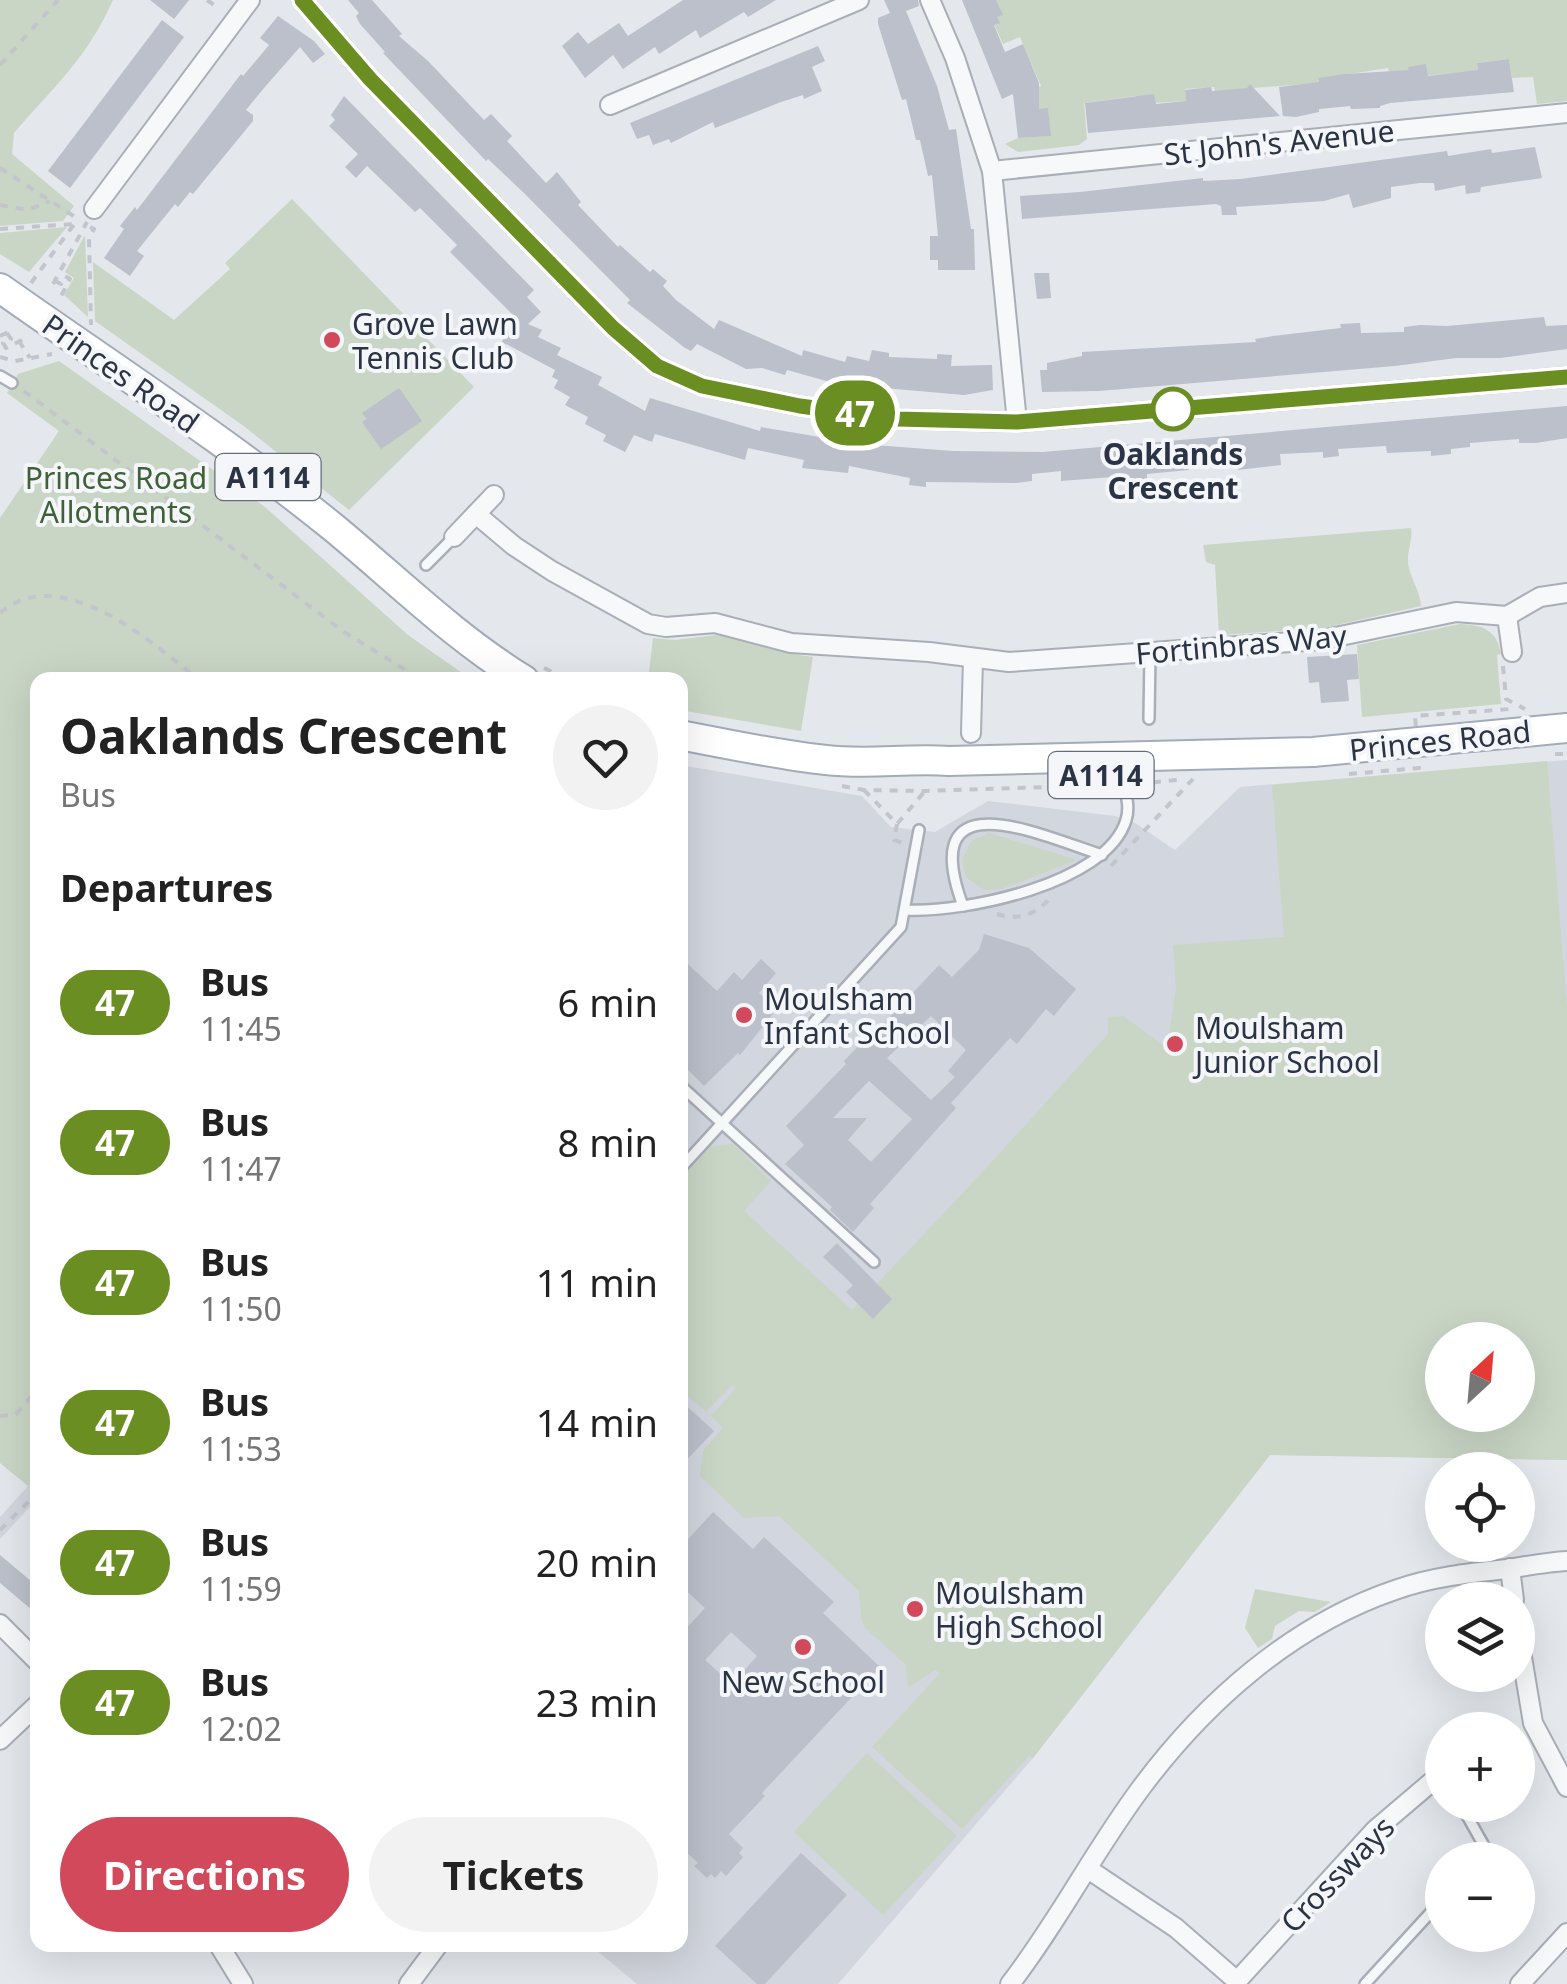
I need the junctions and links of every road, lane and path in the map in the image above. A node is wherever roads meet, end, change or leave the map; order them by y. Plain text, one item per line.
1 (58, 0) edge
2 (250, 0) edge
3 (302, 0) edge
4 (858, 0) edge
5 (930, 0) edge
6 (0, 66) edge
7 (610, 105) dead end
8 (1567, 114) edge
9 (0, 168) edge
10 (992, 172) junction
11 (50, 201) junction
12 (0, 205) edge
13 (83, 220) junction
14 (0, 229) edge
15 (31, 283) dead end
16 (0, 288) edge
17 (58, 302) dead end
18 (91, 326) dead end
19 (17, 327) dead end
20 (0, 336) edge
21 (28, 336) junction
22 (19, 341) junction
23 (0, 357) edge
24 (30, 360) junction
25 (0, 376) edge
26 (1567, 377) edge
27 (12, 382) joint
28 (1017, 422) junction
29 (494, 495) dead end
30 (476, 514) junction
31 (454, 537) joint
32 (426, 565) dead end
33 (1567, 592) edge
34 (0, 612) edge
35 (1507, 616) junction
36 (1150, 652) junction
37 (1512, 652) joint
38 (973, 659) junction
39 (189, 672) edge
40 (409, 672) edge
41 (512, 672) edge
42 (1525, 709) dead end
43 (1510, 710) dead end
44 (1149, 718) dead end
45 (1567, 728) edge
46 (972, 733) dead end
47 (688, 736) edge
48 (1313, 752) junction
49 (890, 764) junction
50 (1349, 774) dead end
51 (1114, 780) junction
52 (864, 790) dead end
53 (919, 830) dead end
54 (1102, 855) junction
55 (963, 906) junction
56 (906, 910) junction
57 (688, 1092) edge
58 (721, 1123) junction
59 (688, 1160) edge
60 (874, 1262) dead end
61 (30, 1399) edge
62 (0, 1416) edge
63 (30, 1500) edge
64 (0, 1530) edge
65 (1567, 1562) edge
66 (1510, 1568) junction
67 (1512, 1582) edge
68 (0, 1624) edge
69 (30, 1654) edge
70 (30, 1712) edge
71 (0, 1740) edge
72 (1535, 1741) edge
73 (1425, 1787) edge
74 (1567, 1787) edge
75 (1088, 1869) junction
76 (1425, 1919) edge
77 (1567, 1933) edge
78 (223, 1952) edge
79 (434, 1952) edge
80 (415, 1982) edge
81 (243, 1984) edge
82 (1010, 1984) edge
83 (1366, 1984) edge
84 (1520, 1984) edge

1 - 6 path
2 - 13 street
3 - 28 street
4 - 7 street
5 - 10 street
8 - 10 street, St John's Avenue
9 - 11 path
10 - 28 street
11 - 12 path
11 - 13 path
13 - 14 path
13 - 15 path
13 - 17 path
13 - 18 path
16 - 41 main road, Princes Road / A1114
19 - 21 path
20 - 22 path
21 - 22 path
21 - 24 path
22 - 24 path
23 - 24 path
25 - 27 lane
26 - 28 street
27 - 40 path
29 - 30 street
30 - 31 street
30 - 38 street, Fortinbras Way
31 - 32 lane
33 - 35 street, Fortinbras Way
34 - 39 path
35 - 36 street, Fortinbras Way
35 - 37 street
36 - 38 street, Fortinbras Way
36 - 44 lane
37 - 42 path
38 - 46 street
43 - 50 path, bridge
45 - 48 main road, Princes Road / A1114
47 - 49 main road, Princes Road / A1114
48 - 49 main road, Princes Road / A1114
48 - 51 main road, Princes Road / A1114
49 - 51 main road, Princes Road / A1114
51 - 52 path
51 - 54 lane
53 - 56 lane
54 - 55 lane
54 - 55 lane
55 - 56 lane
56 - 58 lane
57 - 58 lane
58 - 59 lane
58 - 60 lane
61 - 62 path
63 - 64 path
65 - 66 street
66 - 67 street
66 - 75 street
68 - 69 street
70 - 71 street
72 - 74 street
73 - 75 street, Crossways
75 - 82 street
76 - 83 lane
77 - 84 street
78 - 81 street
79 - 80 street

